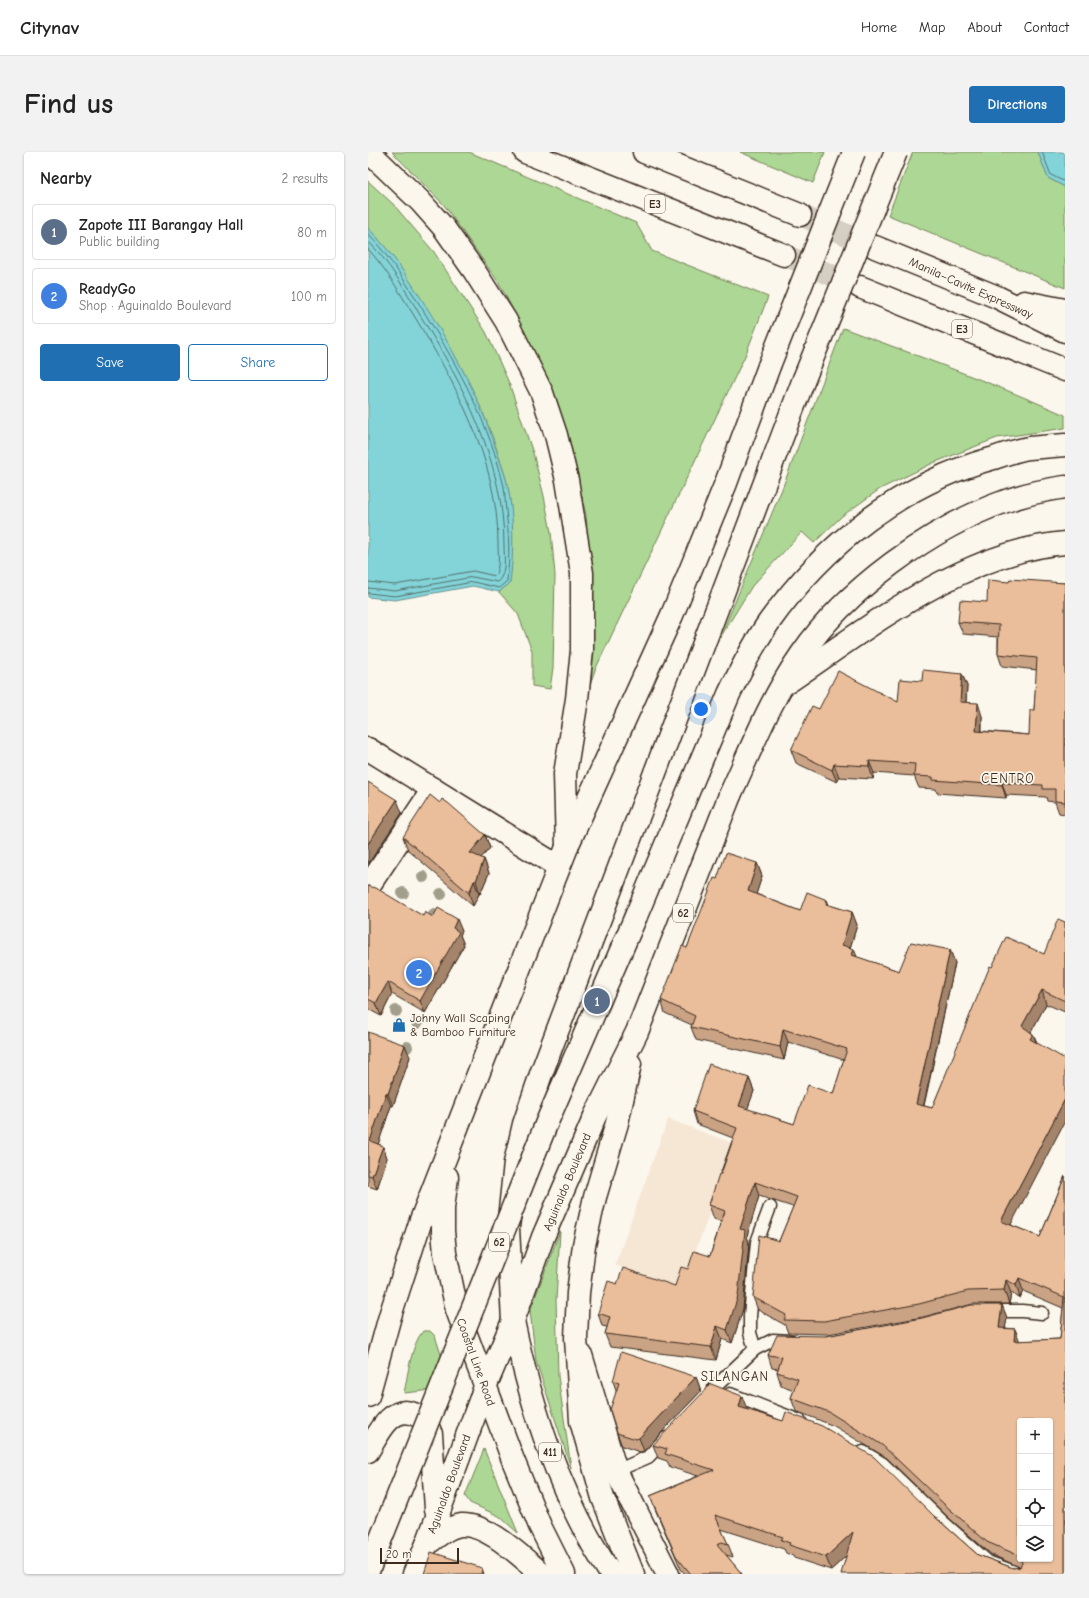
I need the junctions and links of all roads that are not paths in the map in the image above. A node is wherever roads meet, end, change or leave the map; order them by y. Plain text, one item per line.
1 (369, 152) edge
2 (525, 152) edge
3 (644, 152) edge
4 (854, 152) edge
5 (896, 152) edge
6 (800, 215) tunnel mouth
7 (875, 246) tunnel mouth
8 (784, 255) tunnel mouth
9 (860, 287) tunnel mouth
10 (997, 297) junction
11 (1065, 310) edge
12 (1065, 331) edge
13 (1065, 370) edge
14 (1065, 445) edge
15 (1065, 487) edge
16 (1065, 543) edge
17 (780, 687) junction
18 (368, 749) edge
19 (433, 789) junction
20 (563, 857) junction
21 (368, 887) edge
22 (637, 1032) junction
23 (453, 1138) junction
24 (770, 1207) dead end
25 (976, 1311) edge
26 (1042, 1313) dead end
27 (513, 1321) junction
28 (576, 1338) junction
29 (805, 1341) edge
30 (755, 1349) junction
31 (485, 1387) junction
32 (368, 1396) edge
33 (808, 1424) edge
34 (675, 1428) edge
35 (850, 1444) edge
36 (368, 1450) edge
37 (616, 1471) junction
38 (437, 1516) junction
39 (427, 1544) junction
40 (368, 1571) edge
41 (414, 1574) edge
42 (542, 1574) edge
43 (564, 1574) edge
44 (611, 1574) edge
45 (633, 1574) edge
46 (668, 1574) edge
47 (1020, 1574) edge

1 - 20 main road
2 - 8 main road, E3
3 - 6 main road
4 - 20 main road, bridge
5 - 27 main road, bridge
7 - 10 main road, Manila–Cavite Expressway
9 - 13 main road, E3
10 - 11 main road
10 - 12 main road, Manila–Cavite Expressway
14 - 40 main road, 62, bridge
15 - 17 main road, Aguinaldo Boulevard
16 - 17 main road
17 - 22 main road, Aguinaldo Boulevard / 62
18 - 19 main road
19 - 20 main road
19 - 21 main road
20 - 23 main road
22 - 27 main road, Aguinaldo Boulevard / 62
22 - 28 main road
23 - 31 main road, Coastal Line Road
23 - 32 main road
24 - 30 lane
25 - 26 lane
27 - 31 main road, Aguinaldo Boulevard / 62
27 - 44 main road, 411
28 - 37 main road
28 - 45 main road
29 - 30 lane
30 - 33 lane
31 - 38 main road, Aguinaldo Boulevard / 62
31 - 43 main road, Coastal Line Road
34 - 37 lane
35 - 47 lane
36 - 38 main road
37 - 46 main road
38 - 39 main road, Aguinaldo Boulevard / 62
39 - 41 main road, Aguinaldo Boulevard / 62
39 - 42 main road

